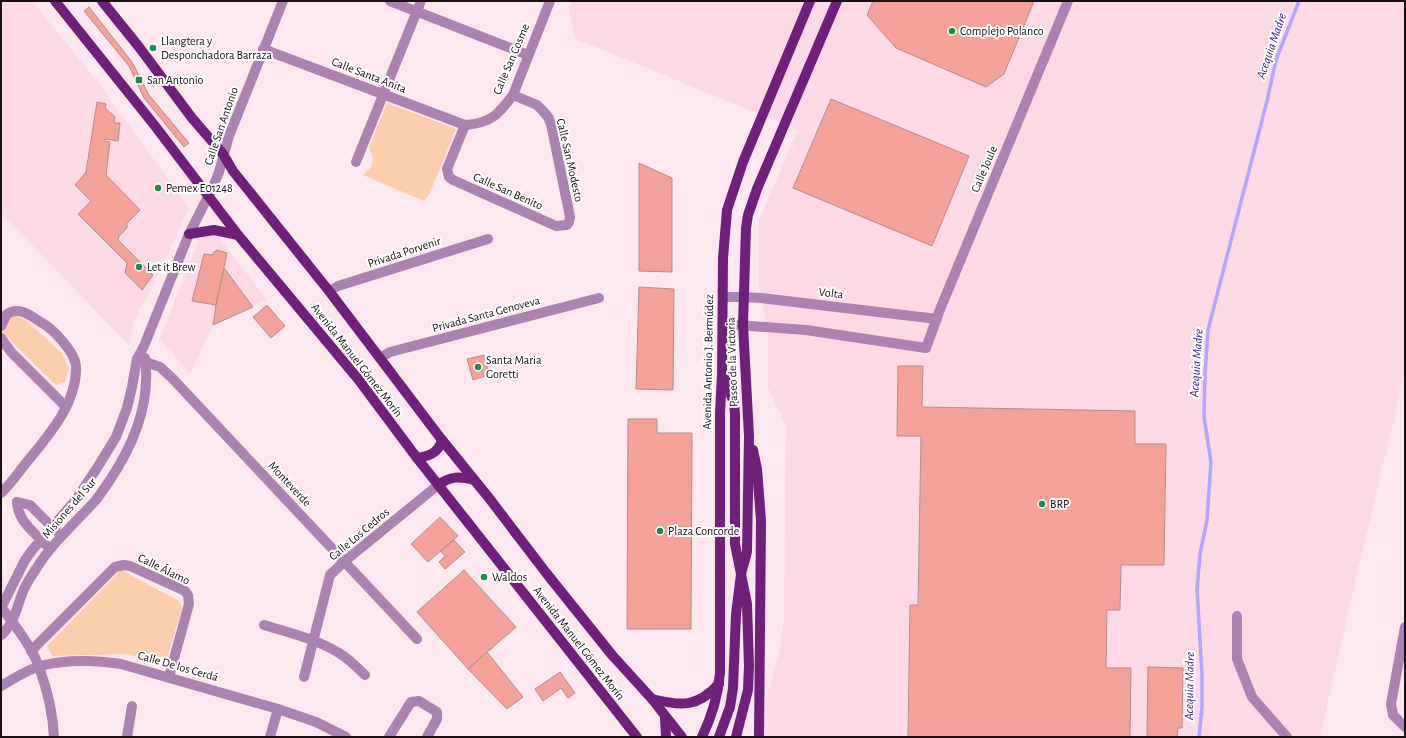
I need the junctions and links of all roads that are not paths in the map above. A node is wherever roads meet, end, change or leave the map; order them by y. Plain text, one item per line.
1 (55, 1) edge
2 (102, 1) edge
3 (283, 1) edge
4 (390, 1) edge
5 (421, 1) edge
6 (550, 1) edge
7 (810, 1) edge
8 (837, 1) edge
9 (1068, 1) edge
10 (417, 12) junction
11 (263, 49) junction
12 (528, 55) junction
13 (383, 95) junction
14 (512, 95) junction
15 (465, 125) junction
16 (223, 154) junction
17 (356, 162) dead end
18 (209, 196) junction
19 (567, 225) joint
20 (189, 234) junction
21 (238, 235) junction
22 (488, 239) dead end
23 (329, 291) junction
24 (723, 297) junction
25 (743, 297) junction
26 (599, 298) dead end
27 (937, 319) junction
28 (723, 324) junction
29 (743, 325) junction
30 (1, 326) edge
31 (1, 338) edge
32 (380, 358) junction
33 (141, 361) junction
34 (722, 374) junction
35 (66, 407) junction
36 (749, 436) junction
37 (442, 440) junction
38 (417, 458) junction
39 (474, 480) junction
40 (438, 485) junction
41 (2, 488) edge
42 (17, 502) junction
43 (52, 527) junction
44 (62, 537) junction
45 (41, 540) junction
46 (50, 550) junction
47 (345, 561) junction
48 (741, 574) junction
49 (1, 607) edge
50 (1237, 616) dead end
51 (12, 622) junction
52 (264, 625) dead end
53 (1405, 627) edge
54 (1, 635) edge
55 (417, 639) dead end
56 (314, 640) junction
57 (31, 651) junction
58 (39, 666) junction
59 (1401, 668) edge
60 (365, 675) dead end
61 (169, 677) junction
62 (304, 677) dead end
63 (719, 684) junction
64 (1, 686) edge
65 (652, 699) junction
66 (132, 706) dead end
67 (612, 706) junction
68 (278, 709) junction
69 (665, 717) junction
70 (1405, 727) edge
71 (54, 737) edge
72 (127, 737) edge
73 (270, 737) edge
74 (346, 737) edge
75 (389, 737) edge
76 (427, 737) edge
77 (628, 737) edge
78 (637, 737) edge
79 (666, 737) edge
80 (682, 737) edge
81 (702, 737) edge
82 (719, 737) edge
83 (736, 737) edge
84 (759, 737) edge
85 (1287, 737) edge

1 - 18 main road, Avenida Manuel Gómez Morín
2 - 16 main road, Avenida Manuel Gómez Morín
3 - 11 street, Calle San Antonio
4 - 10 street
5 - 10 street
6 - 12 street, Calle San Cosme
7 - 24 main road, Avenida Antonio J. Bermúdez
8 - 25 main road, Paseo de la Victoria
9 - 27 street, Calle Joule
10 - 12 street
10 - 13 street
11 - 13 street, Calle Santa Anita
11 - 16 street, Calle San Antonio
12 - 14 street, Calle San Cosme
13 - 15 street, Calle Santa Anita
13 - 17 street
14 - 15 street, Calle San Cosme
14 - 19 street, Calle San Modesto
15 - 19 street, Calle San Benito
16 - 18 street, Calle San Antonio
16 - 23 main road, Avenida Manuel Gómez Morín
18 - 20 street, Calle San Antonio
18 - 21 main road, Avenida Manuel Gómez Morín
20 - 21 main road
20 - 33 street, Calle San Antonio
21 - 38 main road, Avenida Manuel Gómez Morín
22 - 23 street, Privada Porvenir
23 - 32 main road, Avenida Manuel Gómez Morín
24 - 25 street, Volta
24 - 28 main road, Avenida Antonio J. Bermúdez
25 - 27 street, Volta
25 - 29 main road, Paseo de la Victoria
26 - 32 street, Privada Santa Genoveva
27 - 29 street, Calle Joule
28 - 29 street
28 - 34 main road, Avenida Antonio J. Bermúdez
29 - 36 main road, Paseo de la Victoria
30 - 35 street
31 - 35 street
32 - 37 main road, Avenida Manuel Gómez Morín
33 - 43 street, Misiones del Sur
33 - 44 street, Misiones del Sur
33 - 47 street, Monteverde
34 - 48 main road
34 - 63 main road, Avenida Antonio J. Bermúdez
35 - 41 street
36 - 48 main road, Paseo de la Victoria
36 - 84 main road
37 - 38 main road
37 - 39 main road, Avenida Manuel Gómez Morín
38 - 40 main road, Avenida Manuel Gómez Morín
39 - 40 main road
39 - 65 main road, Avenida Manuel Gómez Morín
40 - 47 street, Calle Los Cedros
40 - 67 main road, Avenida Manuel Gómez Morín
41 - 42 street
42 - 43 street
42 - 45 street
43 - 44 street
43 - 45 street, Misiones del Sur
44 - 46 street, Misiones del Sur
45 - 46 street
45 - 49 street, Misiones del Sur
46 - 51 street, Misiones del Sur
47 - 55 street, Monteverde
47 - 56 street, Calle Los Cedros
48 - 82 main road, Paseo de la Victoria
48 - 83 main road
49 - 51 street
50 - 85 street
51 - 54 street, Misiones del Sur
51 - 57 street
52 - 56 street
53 - 59 street
56 - 60 street
56 - 62 street, Calle Los Cedros
57 - 58 street
57 - 61 street, Calle Álamo
58 - 61 street, Calle De los Cerdá
58 - 64 street, Calle De los Cerdá
58 - 71 street
59 - 70 street
61 - 68 street, Calle De los Cerdá
63 - 65 main road
63 - 81 main road, Avenida Antonio J. Bermúdez
65 - 69 main road, Avenida Manuel Gómez Morín
66 - 72 street
67 - 77 main road
67 - 78 main road, Avenida Manuel Gómez Morín
68 - 73 street
68 - 74 street, Calle De los Cerdá
69 - 79 main road
69 - 80 main road, Avenida Manuel Gómez Morín
75 - 76 street

